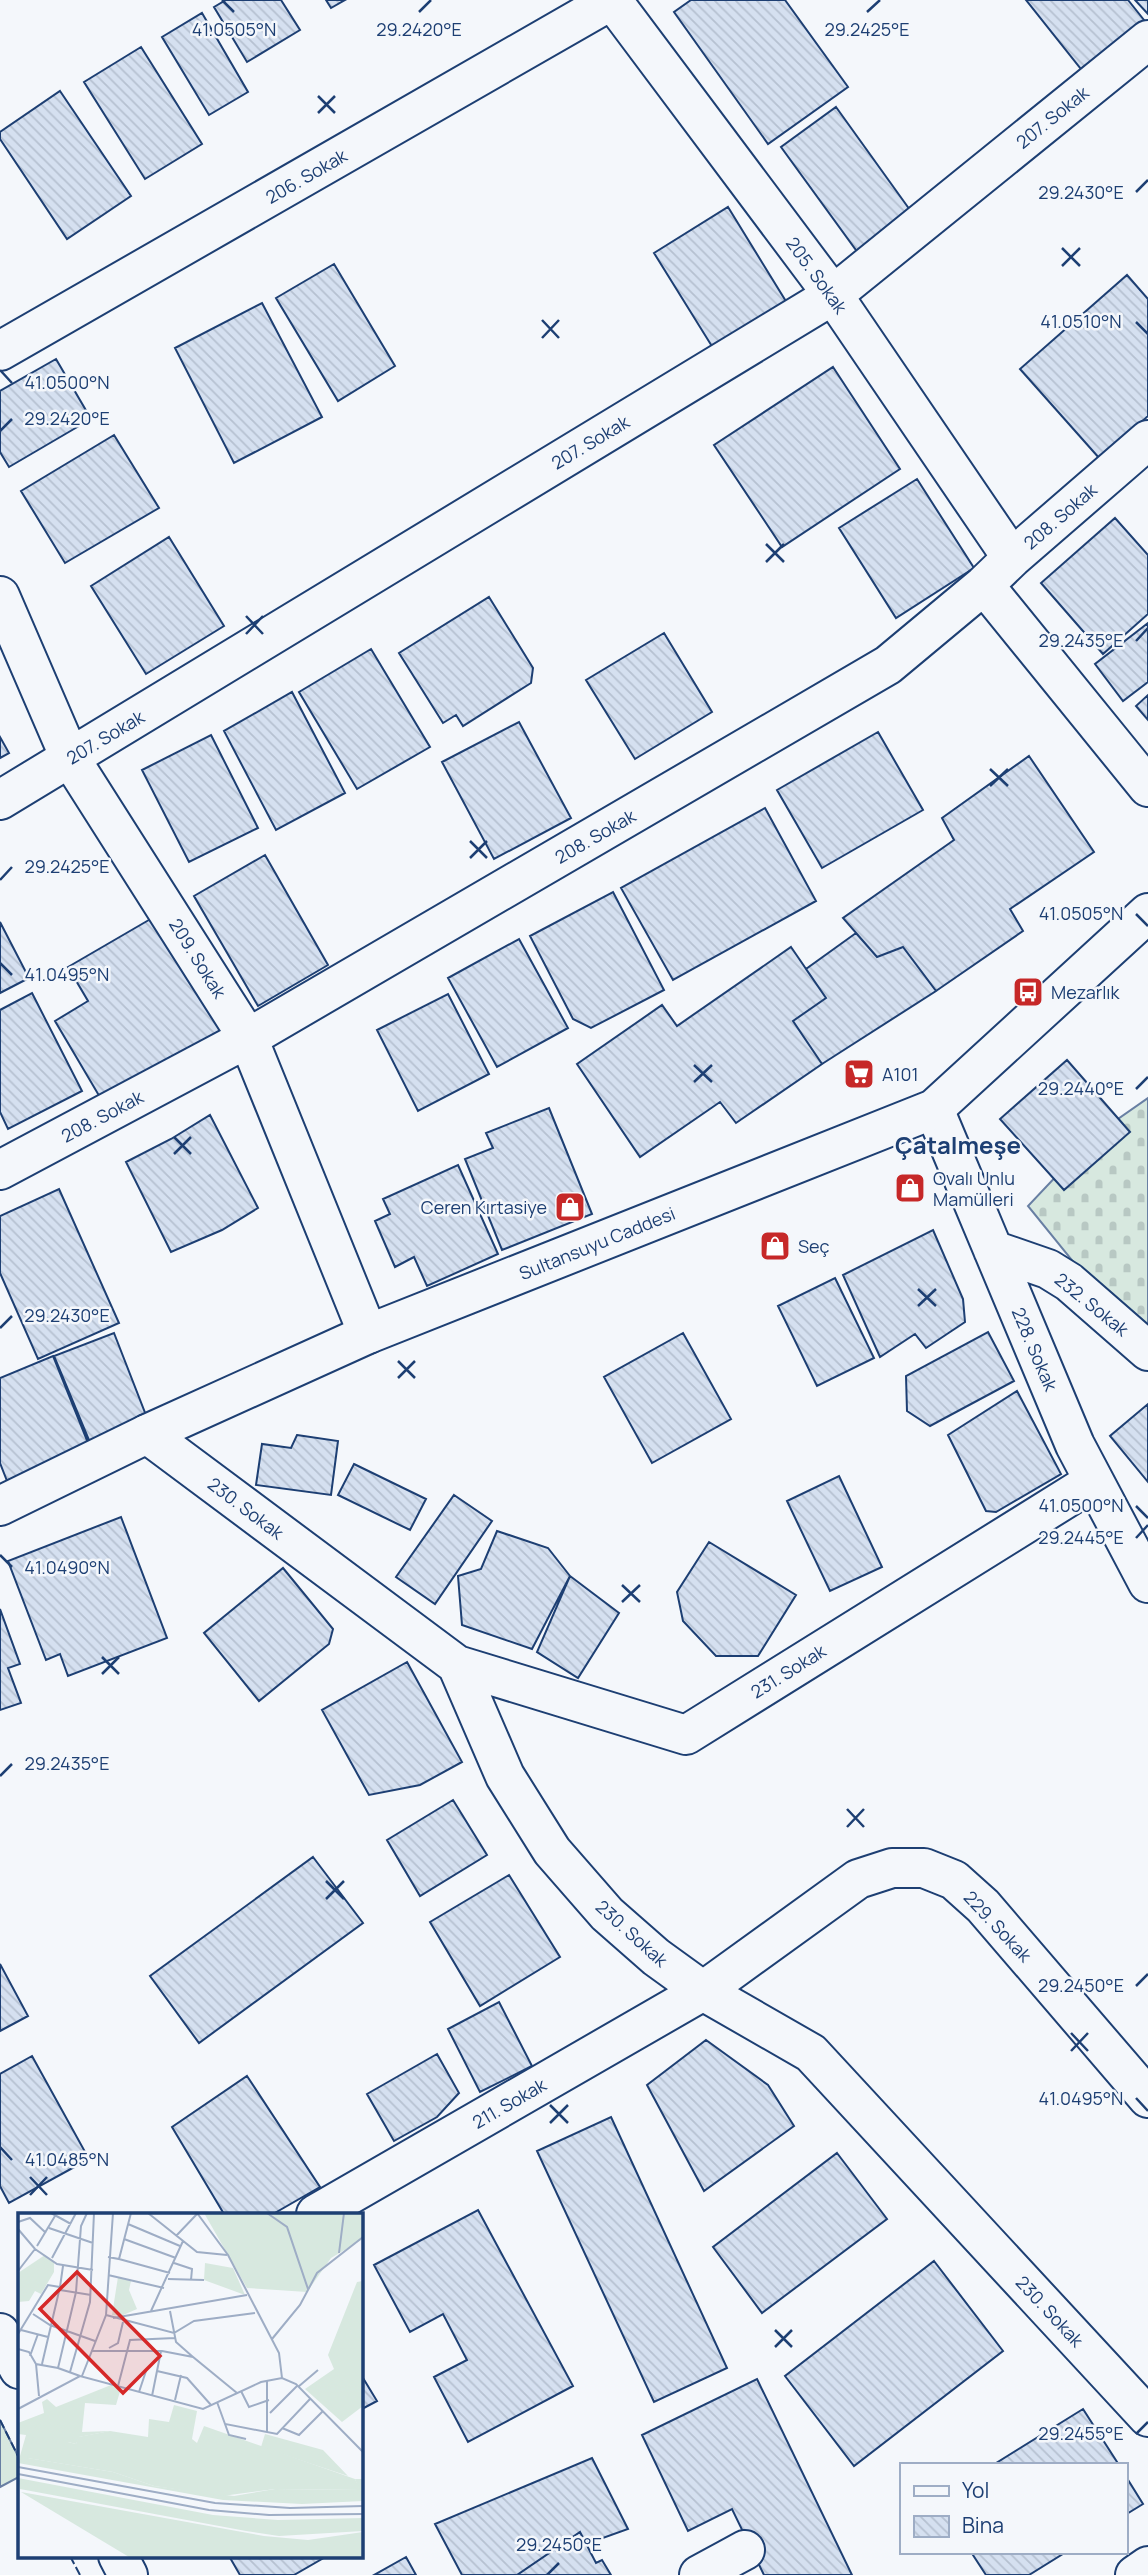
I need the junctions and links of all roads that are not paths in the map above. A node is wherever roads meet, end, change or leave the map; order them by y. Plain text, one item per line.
1 (612, 0) edge
2 (1148, 40) edge
3 (833, 295) junction
4 (0, 351) edge
5 (1148, 440) edge
6 (1012, 558) junction
7 (984, 585) junction
8 (0, 596) edge
9 (70, 758) junction
10 (1148, 787) edge
11 (0, 800) edge
12 (1148, 912) edge
13 (248, 1038) junction
14 (934, 1109) junction
15 (0, 1170) edge
16 (993, 1250) junction
17 (368, 1334) junction
18 (1148, 1351) edge
19 (147, 1434) junction
20 (1094, 1481) junction
21 (0, 1506) edge
22 (1148, 1583) edge
23 (457, 1665) junction
24 (703, 1991) junction
25 (1148, 2098) edge
26 (318, 2213) edge
27 (0, 2333) edge
28 (18, 2367) edge
29 (1148, 2417) edge
30 (745, 2550) dead end
31 (119, 2558) edge
32 (1148, 2566) edge
33 (128, 2575) edge
34 (699, 2575) edge
35 (1135, 2575) edge

1 - 3 street, 205. Sokak
1 - 4 street, 206. Sokak
2 - 3 street, 207. Sokak
3 - 6 street, 205. Sokak
3 - 9 street, 207. Sokak
5 - 6 street, 208. Sokak
6 - 7 street, 208. Sokak
7 - 10 street
7 - 13 street, 208. Sokak
8 - 9 street, 209. Sokak
9 - 11 street, 207. Sokak
9 - 13 street, 209. Sokak
12 - 14 street, Sultansuyu Caddesi
13 - 15 street, 208. Sokak
13 - 17 street, 209. Sokak
14 - 16 street, 228. Sokak
14 - 17 street, Sultansuyu Caddesi
16 - 18 street, 232. Sokak
16 - 20 street, 228. Sokak
17 - 19 street, Sultansuyu Caddesi
19 - 21 street, Sultansuyu Caddesi
19 - 23 street, 230. Sokak
20 - 22 street, 228. Sokak
20 - 23 street, 231. Sokak
23 - 24 street, 230. Sokak
24 - 25 street, 229. Sokak
24 - 26 street, 211. Sokak
24 - 29 street, 230. Sokak
27 - 28 street
30 - 34 street
31 - 33 street
32 - 35 street

